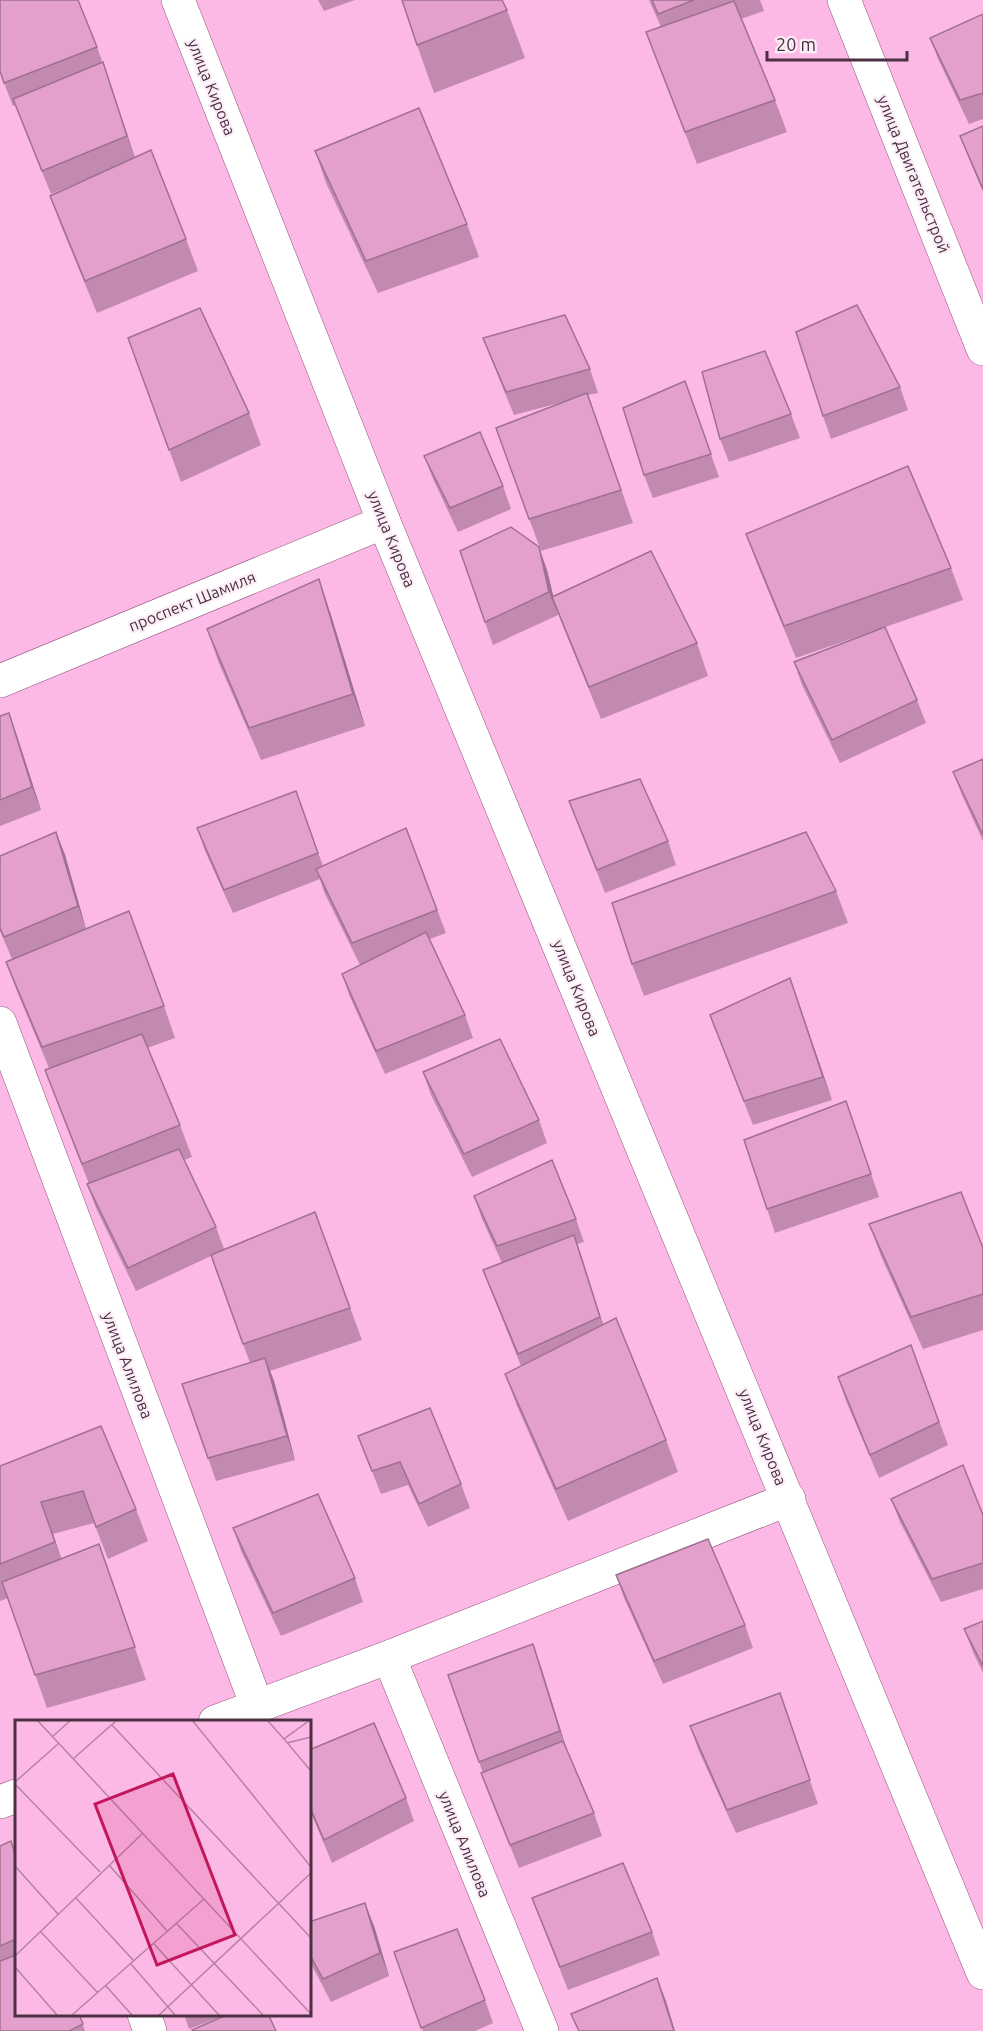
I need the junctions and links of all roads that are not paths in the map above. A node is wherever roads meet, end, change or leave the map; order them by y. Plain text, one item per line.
1 (178, 0) edge
2 (844, 0) edge
3 (983, 348) edge
4 (384, 522) junction
5 (0, 681) edge
6 (0, 1023) edge
7 (789, 1499) junction
8 (389, 1657) junction
9 (257, 1706) junction
10 (219, 1720) edge
11 (15, 1796) edge
12 (0, 1802) edge
13 (983, 1973) edge
14 (145, 2016) edge
15 (150, 2031) edge
16 (542, 2031) edge

1 - 4 street, улица Кирова
2 - 3 street, улица Двигательстрой
4 - 5 street, проспект Шамиля
4 - 7 street, улица Кирова
6 - 9 street, улица Алилова
7 - 8 street
7 - 13 street, улица Кирова
8 - 9 street
8 - 16 street, улица Алилова
9 - 10 street
11 - 12 street
14 - 15 street

